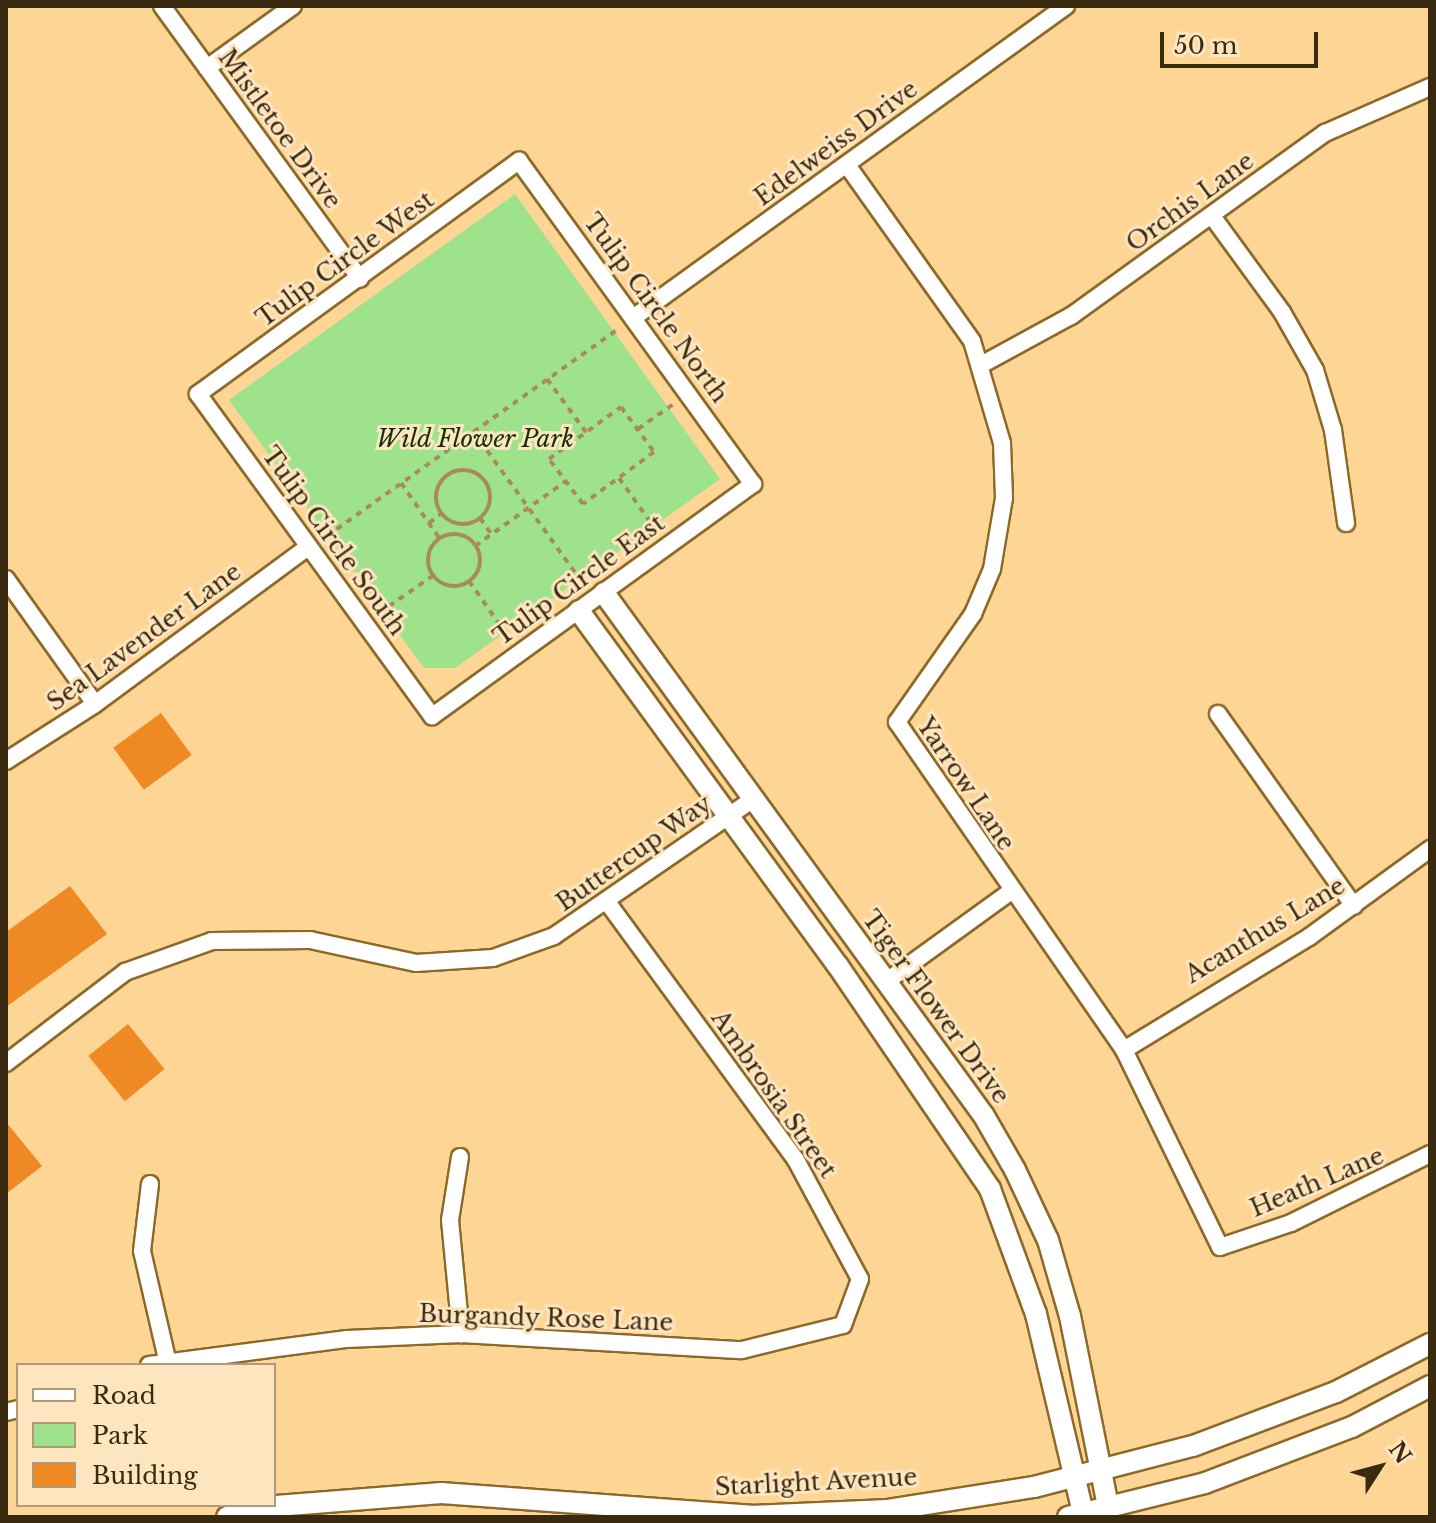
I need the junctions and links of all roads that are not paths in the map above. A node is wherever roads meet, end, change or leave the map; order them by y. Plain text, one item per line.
1 (162, 6) edge
2 (293, 6) edge
3 (1066, 6) edge
4 (207, 68) junction
5 (1430, 87) edge
6 (519, 161) joint
7 (847, 165) junction
8 (1212, 216) junction
9 (360, 279) junction
10 (633, 318) junction
11 (981, 365) junction
12 (198, 394) joint
13 (753, 484) joint
14 (1346, 523) dead end
15 (308, 547) junction
16 (6, 579) edge
17 (593, 601) junction
18 (95, 704) junction
19 (1218, 714) dead end
20 (432, 716) joint
21 (6, 761) edge
22 (753, 799) junction
23 (729, 816) junction
24 (1430, 849) edge
25 (1010, 892) junction
26 (608, 903) junction
27 (1354, 906) junction
28 (887, 981) junction
29 (1124, 1050) junction
30 (6, 1063) edge
31 (1430, 1154) edge
32 (460, 1157) dead end
33 (150, 1184) dead end
34 (1220, 1247) joint
35 (843, 1325) joint
36 (461, 1334) junction
37 (1430, 1344) edge
38 (167, 1359) junction
39 (155, 1363) edge
40 (1430, 1386) edge
41 (1101, 1470) junction
42 (1076, 1476) junction
43 (1108, 1506) junction
44 (573, 1511) edge
45 (1076, 1515) edge
46 (227, 1517) edge

1 - 4 street, Mistletoe Drive
2 - 4 street
3 - 7 street, Edelweiss Drive
4 - 9 street, Mistletoe Drive
5 - 8 street, Orchis Lane
6 - 9 street, Tulip Circle West
6 - 10 street, Tulip Circle North
7 - 10 street, Edelweiss Drive
7 - 11 street, Yarrow Lane
8 - 11 street, Orchis Lane
8 - 14 street
9 - 12 street, Tulip Circle West
10 - 13 street, Tulip Circle North
11 - 25 street, Yarrow Lane
12 - 15 street, Tulip Circle South
13 - 17 street, Tulip Circle East
15 - 18 street, Sea Lavender Lane
15 - 20 street, Tulip Circle South
16 - 18 street
17 - 20 street, Tulip Circle East
17 - 22 street, Tiger Flower Drive
17 - 23 street
18 - 21 street, Sea Lavender Lane
19 - 27 street
22 - 23 street, Buttercup Way
22 - 28 street, Tiger Flower Drive
23 - 26 street, Buttercup Way
23 - 42 street
24 - 27 street, Acanthus Lane
25 - 28 street
25 - 29 street, Yarrow Lane
26 - 30 street, Buttercup Way
26 - 35 street, Ambrosia Street
27 - 29 street, Acanthus Lane
28 - 41 street, Tiger Flower Drive
29 - 34 street, Yarrow Lane
31 - 34 street, Heath Lane
32 - 36 street
33 - 38 street
35 - 36 street, Burgandy Rose Lane
36 - 38 street, Burgandy Rose Lane
37 - 41 street, Starlight Avenue
38 - 39 street, Burgandy Rose Lane
40 - 43 street
41 - 42 street, Starlight Avenue
41 - 43 street, Tiger Flower Drive
42 - 44 street, Starlight Avenue
42 - 45 street
43 - 45 street
44 - 46 street, Starlight Avenue

